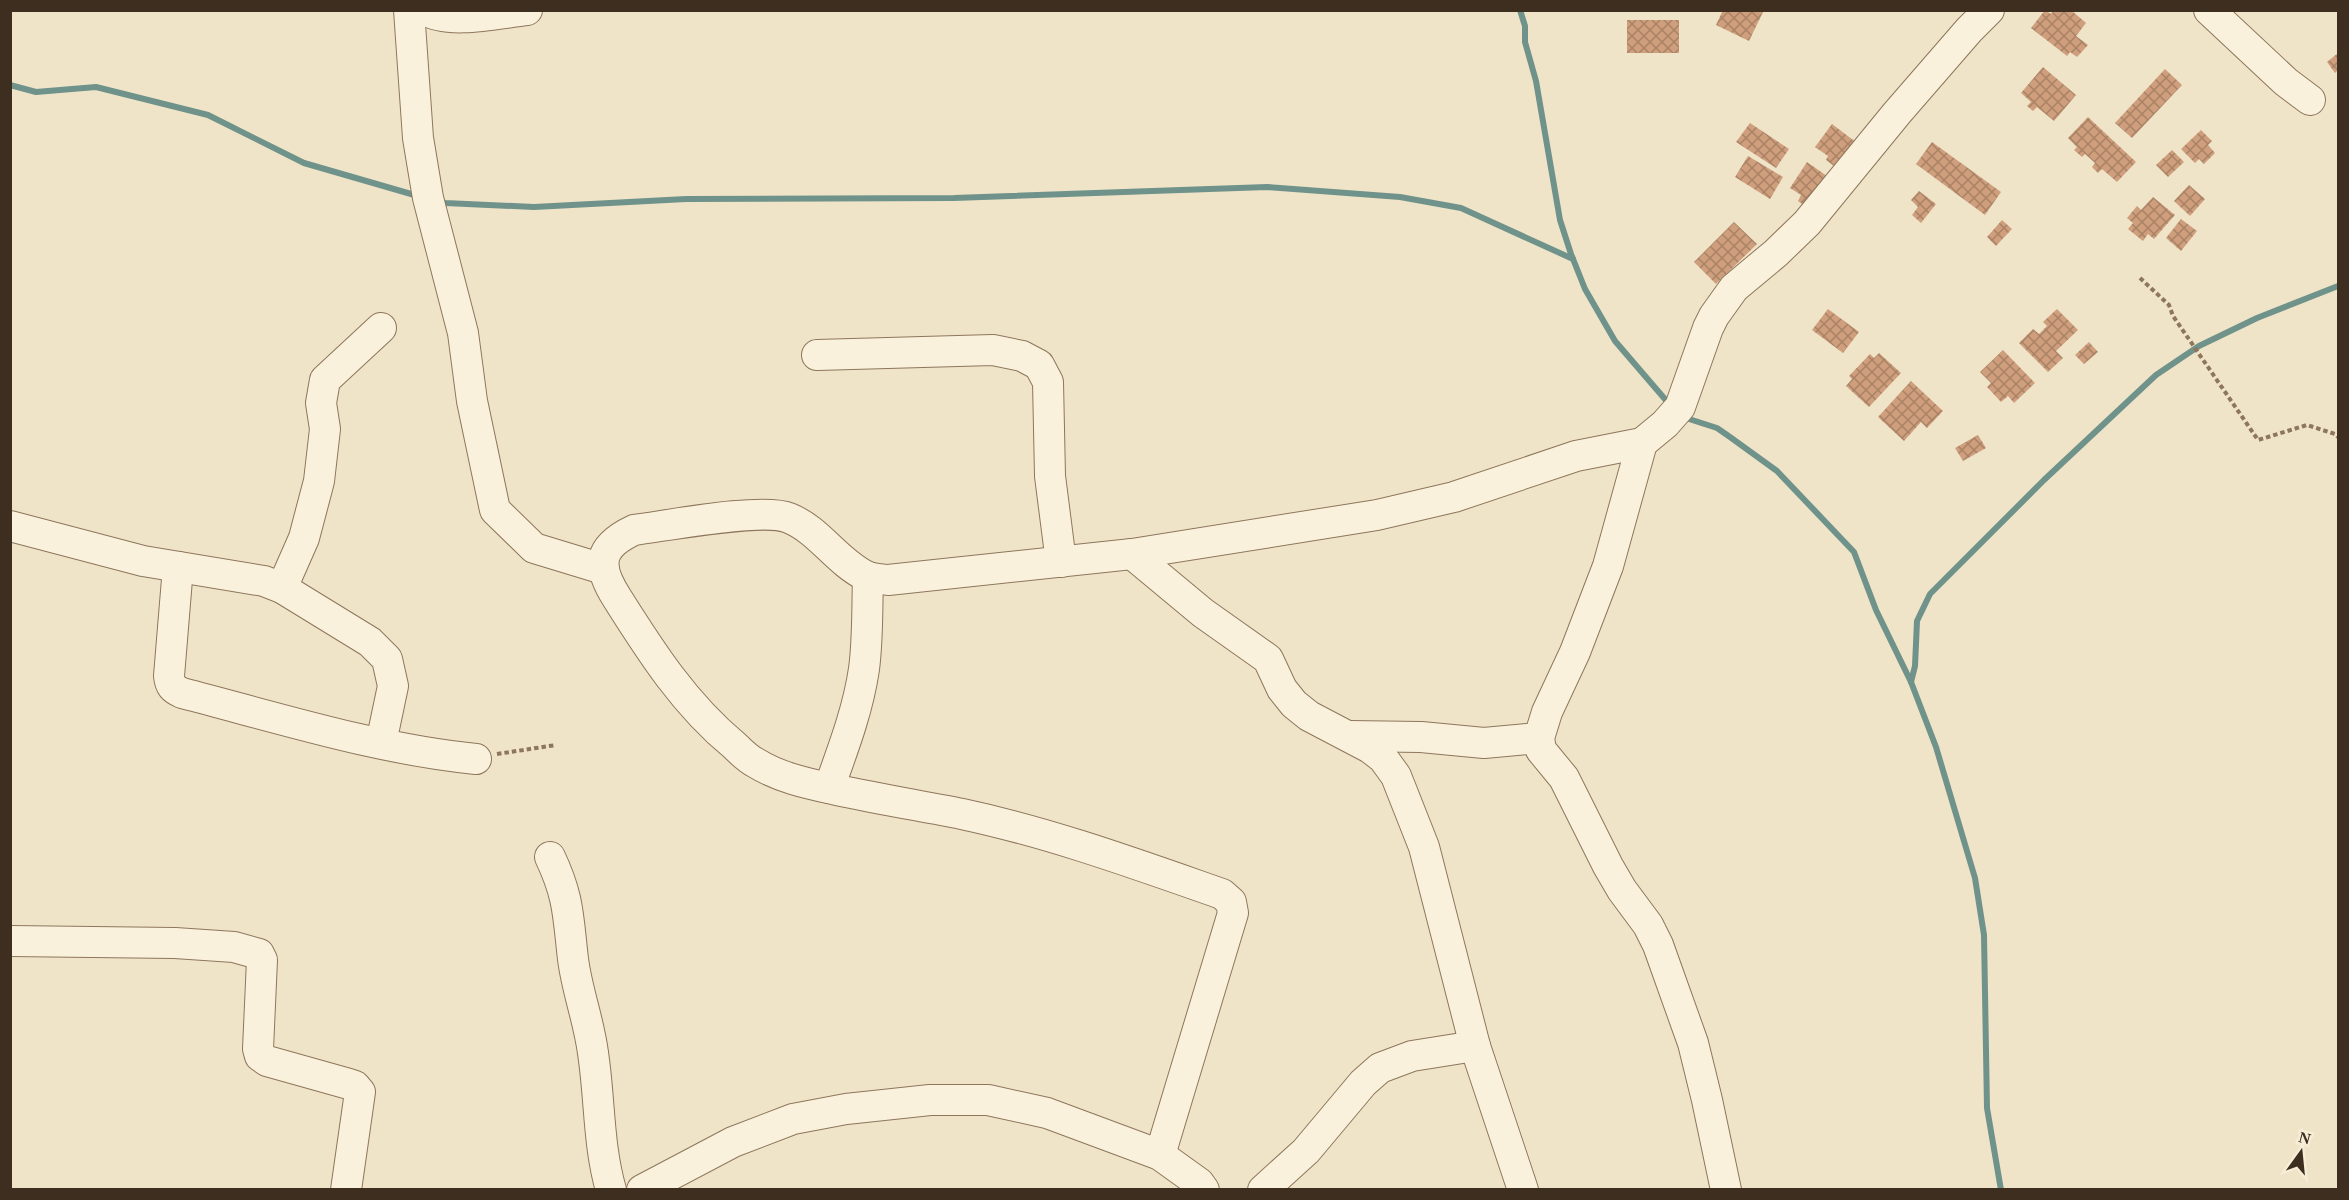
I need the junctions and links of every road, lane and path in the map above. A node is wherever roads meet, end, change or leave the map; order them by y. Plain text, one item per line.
1 (409, 10) edge
2 (426, 10) edge
3 (527, 10) edge
4 (1989, 10) edge
5 (2209, 10) edge
6 (2310, 100) dead end
7 (2140, 278) dead end
8 (381, 328) dead end
9 (817, 355) dead end
10 (2338, 437) edge
11 (1642, 443) junction
12 (10, 526) edge
13 (1132, 554) junction
14 (1061, 562) junction
15 (178, 567) junction
16 (603, 569) junction
17 (868, 577) junction
18 (282, 588) junction
19 (1348, 736) junction
20 (1539, 738) junction
21 (381, 743) junction
22 (556, 745) dead end
23 (476, 759) joint
24 (829, 788) junction
25 (550, 857) dead end
26 (10, 941) edge
27 (1475, 1046) junction
28 (1160, 1155) junction
29 (346, 1190) edge
30 (611, 1190) edge
31 (642, 1190) edge
32 (1204, 1190) edge
33 (1263, 1190) edge
34 (1523, 1190) edge
35 (1725, 1190) edge

1 - 16 street
2 - 3 street
4 - 11 street
5 - 6 street
7 - 10 path
8 - 18 street
9 - 14 street
11 - 13 street
11 - 20 street
12 - 15 street
13 - 14 street
13 - 19 street
14 - 17 street
15 - 18 street
15 - 21 street
16 - 17 street
16 - 24 street
17 - 24 street
18 - 21 street
19 - 20 street
19 - 27 street
20 - 35 street
21 - 23 street
22 - 23 path
24 - 28 street
25 - 30 street
26 - 29 street
27 - 33 street
27 - 34 street
28 - 31 street
28 - 32 street

